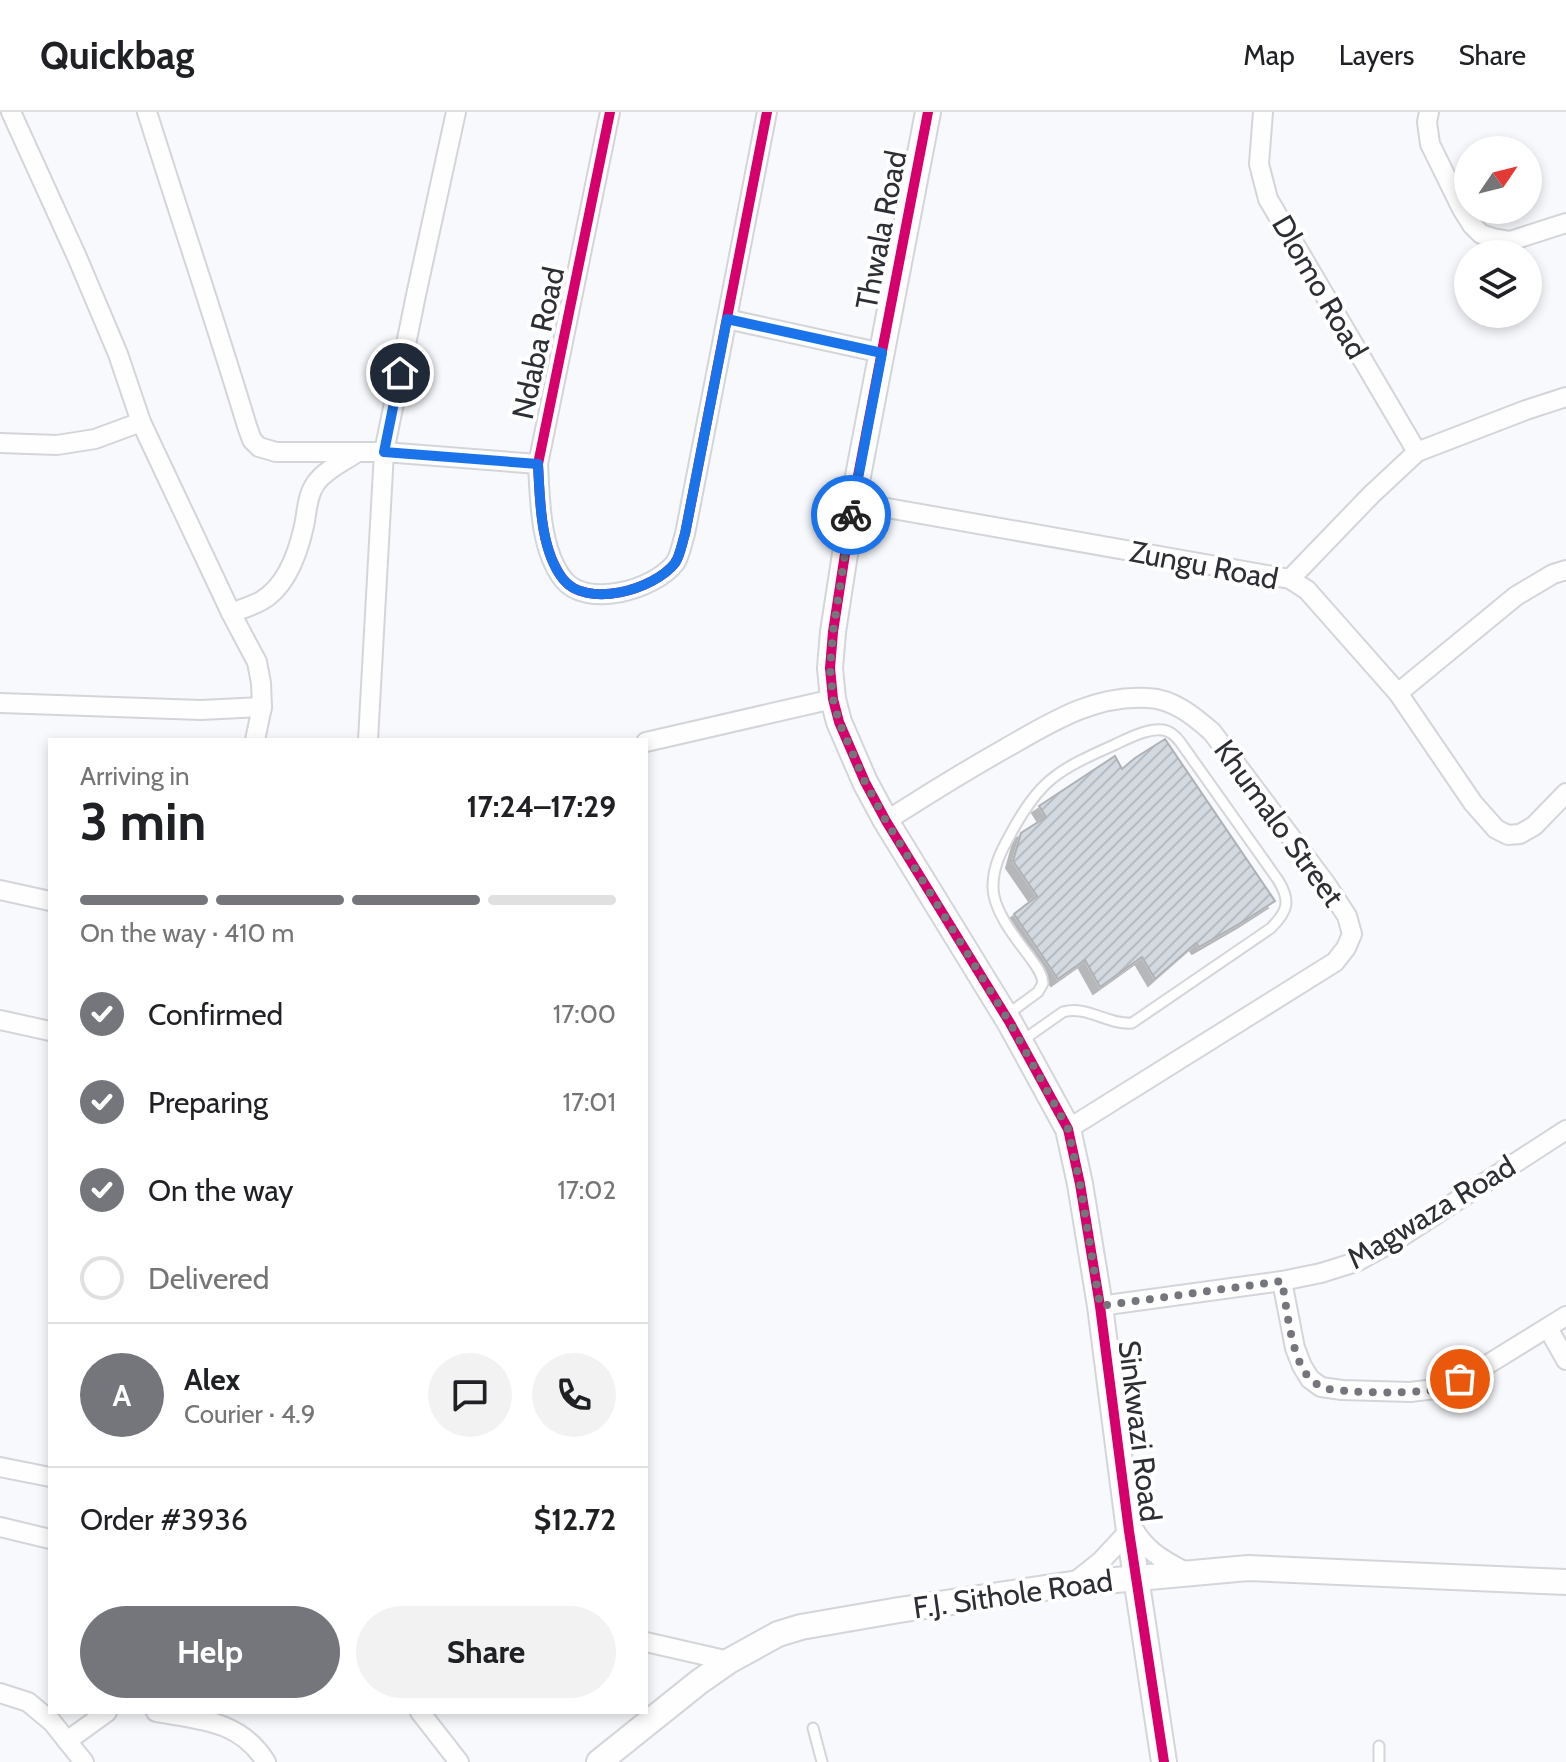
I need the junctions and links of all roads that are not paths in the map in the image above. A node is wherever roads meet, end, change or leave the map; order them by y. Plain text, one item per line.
1 (11, 112) edge
2 (147, 112) edge
3 (456, 112) edge
4 (610, 112) edge
5 (767, 112) edge
6 (928, 112) edge
7 (1263, 112) edge
8 (1429, 112) edge
9 (1566, 223) edge
10 (727, 319) junction
11 (882, 353) junction
12 (1566, 397) edge
13 (141, 422) junction
14 (0, 443) edge
15 (384, 452) junction
16 (1417, 452) junction
17 (356, 453) junction
18 (538, 464) junction
19 (853, 502) junction
20 (1566, 570) edge
21 (1290, 579) junction
22 (231, 613) junction
23 (1398, 693) junction
24 (833, 699) junction
25 (0, 703) edge
26 (262, 707) junction
27 (255, 738) edge
28 (368, 738) edge
29 (648, 742) edge
30 (1566, 793) edge
31 (886, 821) junction
32 (0, 890) edge
33 (48, 901) edge
34 (1006, 1016) junction
35 (0, 1020) edge
36 (48, 1031) edge
37 (1020, 1042) junction
38 (1068, 1129) junction
39 (1566, 1130) edge
40 (1282, 1281) junction
41 (1100, 1306) junction
42 (1566, 1316) edge
43 (1548, 1328) junction
44 (1566, 1360) edge
45 (0, 1467) edge
46 (48, 1477) edge
47 (1128, 1524) junction
48 (0, 1527) edge
49 (48, 1539) edge
50 (1188, 1573) junction
51 (1136, 1577) junction
52 (1566, 1582) edge
53 (1072, 1584) junction
54 (648, 1642) edge
55 (729, 1661) junction
56 (0, 1693) edge
57 (104, 1714) edge
58 (166, 1714) edge
59 (422, 1714) edge
60 (813, 1728) dead end
61 (67, 1741) junction
62 (1379, 1746) dead end
63 (84, 1762) edge
64 (266, 1762) edge
65 (459, 1762) edge
66 (599, 1762) edge
67 (822, 1762) edge
68 (1164, 1762) edge
69 (1379, 1762) edge

1 - 13 street
2 - 17 street
3 - 15 street
4 - 18 street, Ndaba Road
5 - 10 street
6 - 11 street, Thwala Road
7 - 16 street, Dlomo Road
8 - 9 street
10 - 11 street
10 - 18 street, Ndaba Road
11 - 19 street, Thwala Road
12 - 16 street
13 - 14 street
13 - 22 street
15 - 17 street
15 - 18 street
15 - 28 street
16 - 21 street
17 - 22 street
19 - 21 street, Zungu Road
19 - 24 street, Thwala Road
20 - 23 street
21 - 23 street, Zungu Road
22 - 26 street
23 - 30 street, Zungu Road
24 - 29 street
24 - 31 street, Thwala Road
25 - 26 street
26 - 27 street
31 - 34 street, Sinkwazi Road
31 - 38 street, Khumalo Street
32 - 33 street
34 - 37 street, Sinkwazi Road
34 - 37 lane
35 - 36 street
37 - 38 street, Sinkwazi Road
38 - 41 street, Sinkwazi Road
39 - 40 street, Magwaza Road
40 - 41 street, Magwaza Road
40 - 43 street
41 - 47 street, Sinkwazi Road
42 - 43 street
43 - 44 street
45 - 46 street
47 - 50 street
47 - 51 street, Sinkwazi Road
47 - 53 street
48 - 49 street
50 - 51 street, F.J. Sithole Road
50 - 52 street, F.J. Sithole Road
51 - 53 street, F.J. Sithole Road
51 - 68 street, Sinkwazi Road
53 - 55 street, F.J. Sithole Road
54 - 55 street
55 - 66 street, F.J. Sithole Road
56 - 61 street
57 - 61 street
58 - 64 street
59 - 65 street
60 - 67 lane
61 - 63 street
62 - 69 lane

